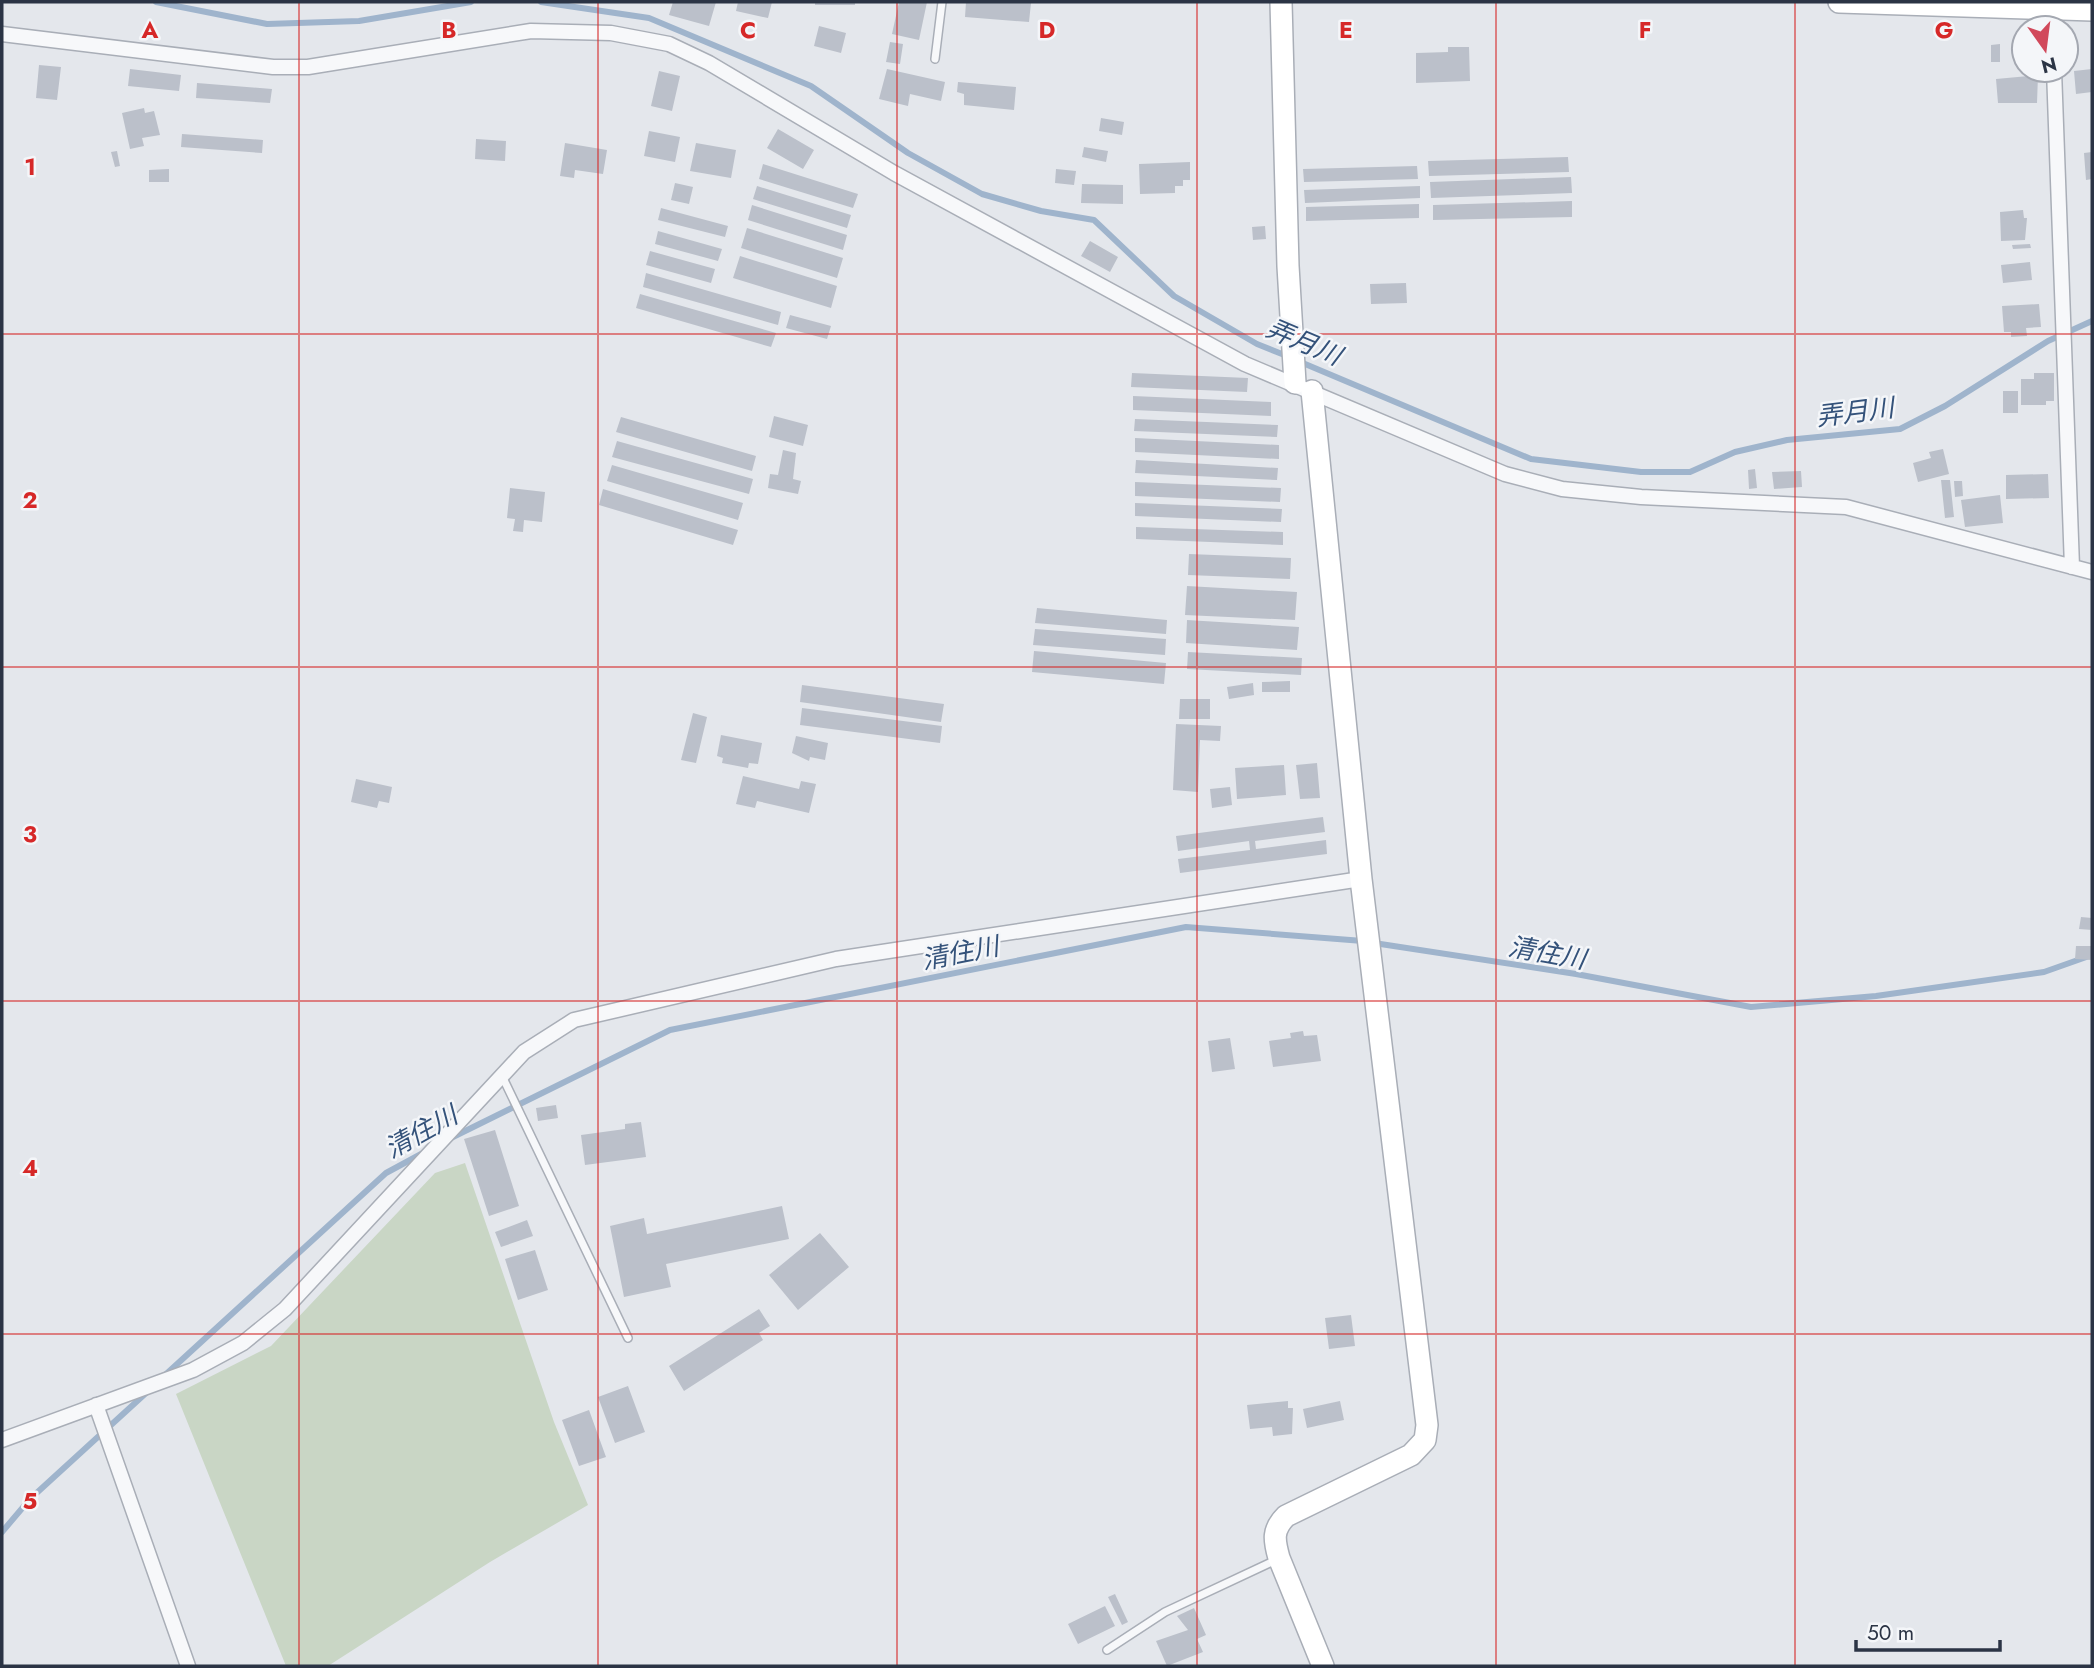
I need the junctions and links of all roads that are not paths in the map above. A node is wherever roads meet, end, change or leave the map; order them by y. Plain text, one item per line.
1 (942, 2) edge
2 (1281, 2) edge
3 (1839, 2) edge
4 (2092, 10) edge
5 (2071, 14) edge
6 (2010, 15) edge
7 (2, 33) edge
8 (935, 59) dead end
9 (2053, 84) edge
10 (1303, 387) junction
11 (2072, 567) junction
12 (2092, 572) edge
13 (1361, 879) junction
14 (503, 1078) junction
15 (628, 1338) dead end
16 (96, 1405) junction
17 (2, 1440) edge
18 (1279, 1558) junction
19 (1107, 1650) dead end
20 (188, 1666) edge
21 (1322, 1666) edge

1 - 8 lane
2 - 10 street
3 - 6 street
4 - 5 street
7 - 10 street
9 - 11 street
10 - 11 street
10 - 13 street
11 - 12 street
13 - 14 street
13 - 18 street
14 - 15 lane
14 - 16 street
16 - 17 street
16 - 20 street
18 - 19 lane
18 - 21 street

